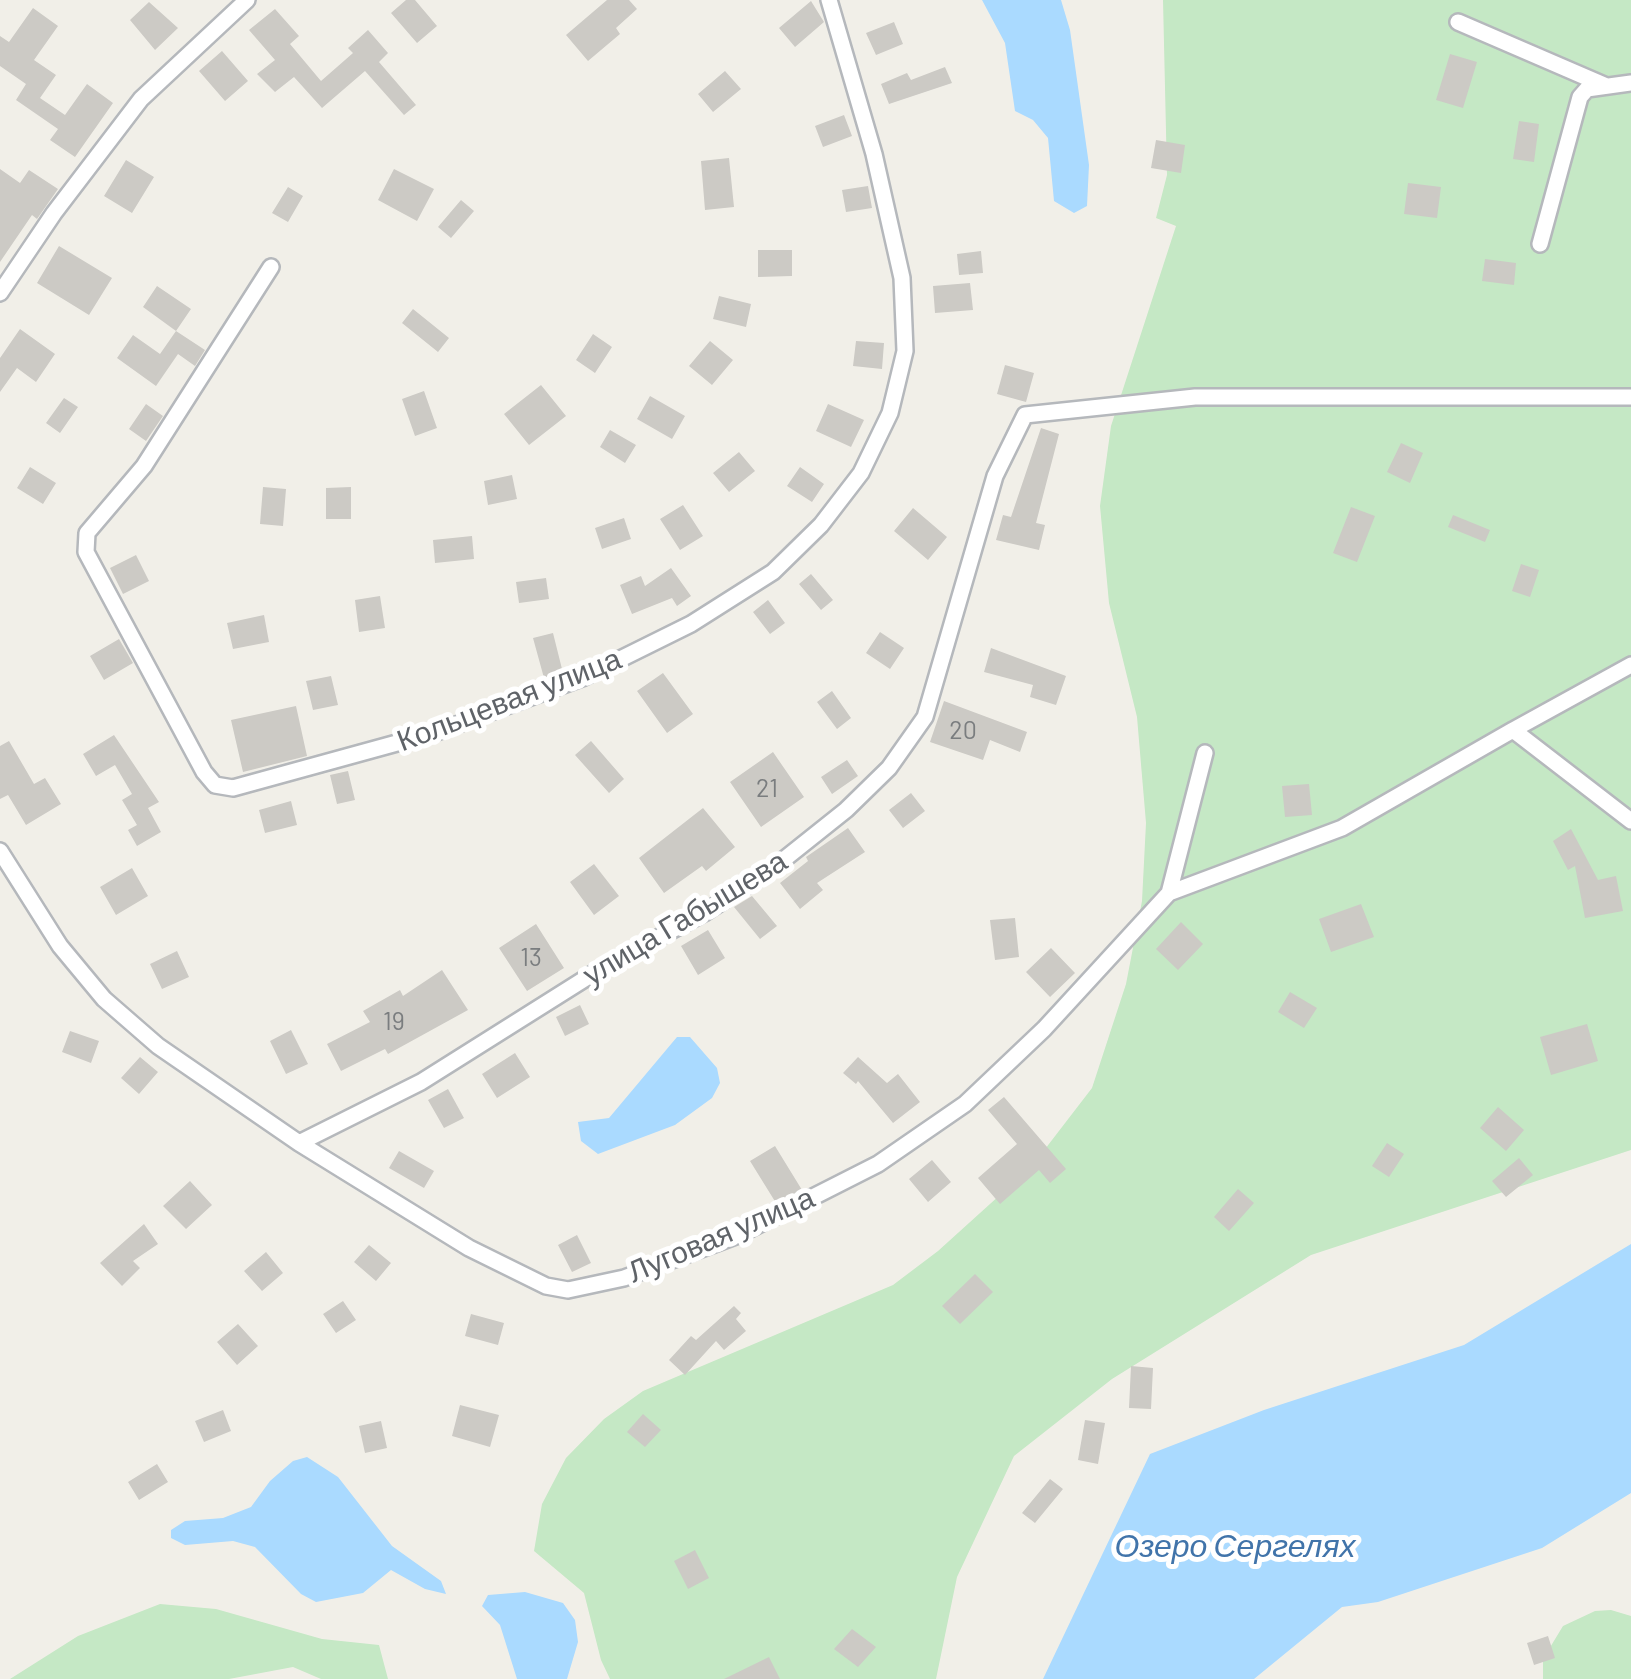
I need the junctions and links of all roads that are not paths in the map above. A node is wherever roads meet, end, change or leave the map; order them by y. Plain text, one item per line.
1 (247, 0) edge
2 (829, 0) edge
3 (1458, 22) dead end
4 (1631, 84) edge
5 (1604, 85) junction
6 (1540, 244) dead end
7 (271, 267) dead end
8 (0, 293) edge
9 (1631, 396) edge
10 (1631, 665) edge
11 (1513, 730) junction
12 (1205, 753) dead end
13 (1631, 821) edge
14 (0, 851) edge
15 (1169, 892) junction
16 (299, 1143) junction

1 - 8 street
2 - 7 street, Кольцевая улица
3 - 5 street
4 - 5 street
5 - 6 street
9 - 16 street, улица Габышева
10 - 11 street
11 - 13 street
11 - 15 street
12 - 15 street, Луговая улица
14 - 16 street, Луговая улица
15 - 16 street, Луговая улица

